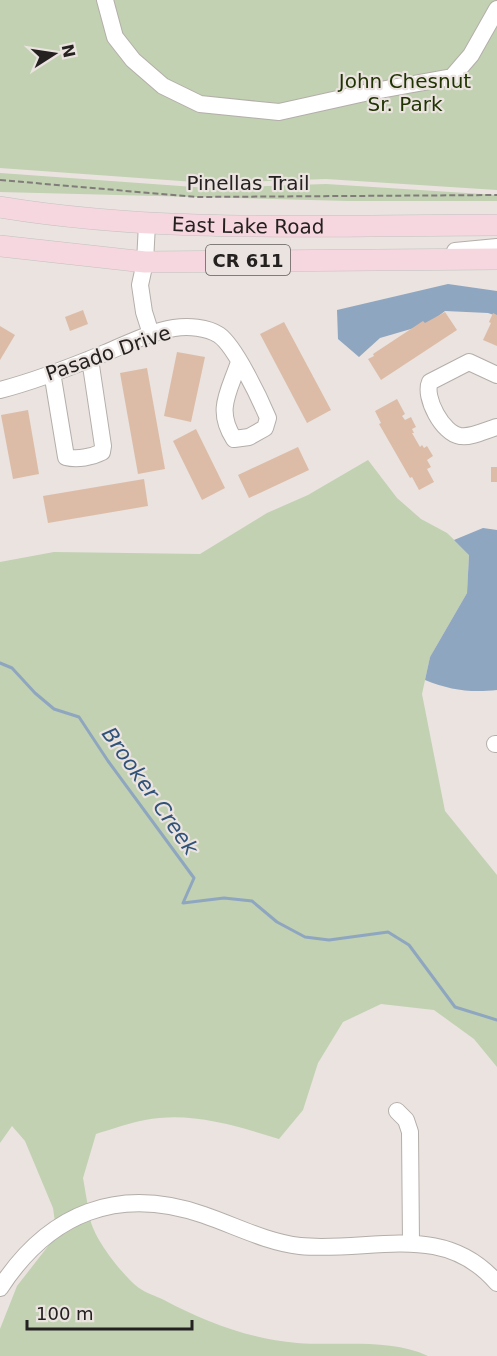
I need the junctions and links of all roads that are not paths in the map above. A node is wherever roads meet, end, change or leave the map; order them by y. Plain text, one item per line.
1 (105, 0) edge
2 (497, 9) edge
3 (0, 207) edge
4 (147, 224) junction
5 (497, 225) edge
6 (0, 246) edge
7 (497, 247) edge
8 (356, 259) junction
9 (497, 259) edge
10 (145, 261) junction
11 (151, 334) junction
12 (90, 359) junction
13 (238, 362) dead end
14 (52, 372) junction
15 (497, 375) edge
16 (0, 390) edge
17 (497, 427) edge
18 (397, 1111) dead end
19 (411, 1243) junction
20 (497, 1283) edge
21 (0, 1288) edge

1 - 2 street
3 - 4 main road, East Lake Road / CR 611
4 - 5 main road, East Lake Road / CR 611
4 - 10 street
6 - 10 main road, East Lake Road / CR 611
7 - 8 street
8 - 9 main road, East Lake Road / CR 611
8 - 10 main road, East Lake Road / CR 611
10 - 11 street
11 - 12 street, Pasado Drive
11 - 13 street, Pasado Drive
12 - 14 street, Pasado Drive
12 - 14 street
14 - 16 street, Pasado Drive
15 - 17 street
18 - 19 street
19 - 20 street
19 - 21 street

